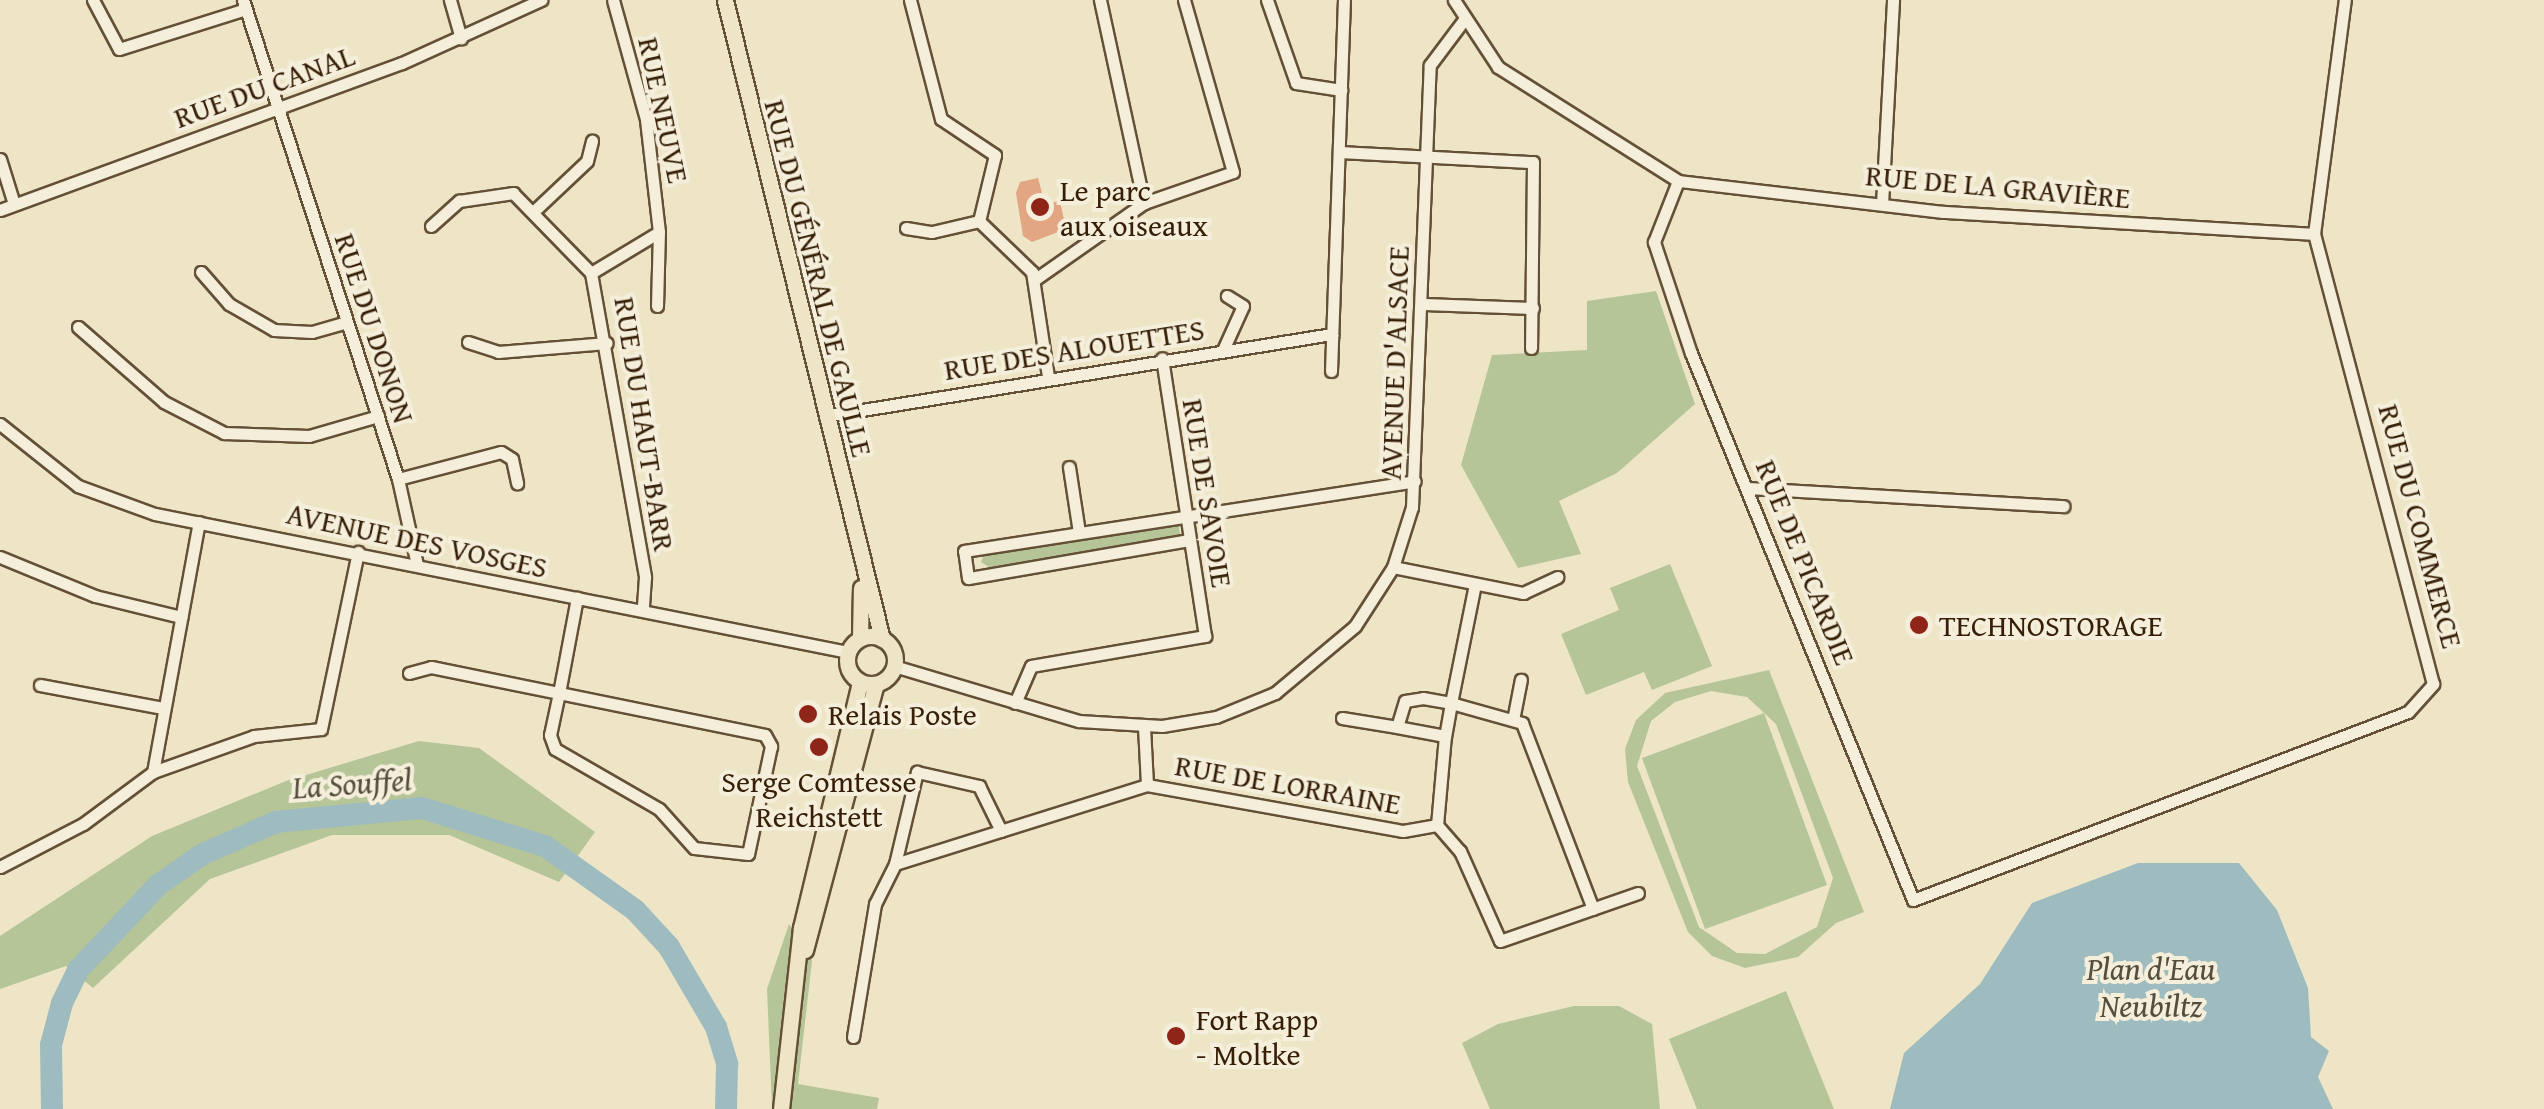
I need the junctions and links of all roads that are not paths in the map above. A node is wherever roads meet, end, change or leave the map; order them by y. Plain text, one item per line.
1 (93, 0) edge
2 (450, 0) edge
3 (541, 0) edge
4 (613, 0) edge
5 (725, 0) edge
6 (910, 0) edge
7 (1100, 0) edge
8 (1184, 0) edge
9 (1267, 0) edge
10 (1344, 0) edge
11 (1454, 0) edge
12 (1893, 0) edge
13 (2345, 0) edge
14 (245, 5) edge
15 (1464, 21) junction
16 (461, 38) junction
17 (1341, 90) junction
18 (277, 107) junction
19 (592, 141) dead end
20 (1340, 152) junction
21 (1427, 156) junction
22 (0, 159) edge
23 (1678, 181) junction
24 (1144, 203) junction
25 (14, 204) junction
26 (1882, 204) junction
27 (0, 210) edge
28 (533, 212) junction
29 (979, 221) junction
30 (431, 226) dead end
31 (906, 228) dead end
32 (659, 232) junction
33 (2314, 234) junction
34 (201, 272) dead end
35 (591, 273) junction
36 (1034, 280) junction
37 (1227, 296) dead end
38 (1422, 304) junction
39 (656, 306) dead end
40 (1532, 308) junction
41 (346, 322) junction
42 (78, 327) dead end
43 (1332, 334) junction
44 (468, 342) dead end
45 (606, 343) junction
46 (1531, 348) dead end
47 (1223, 350) junction
48 (1162, 358) junction
49 (1331, 371) dead end
50 (1048, 376) junction
51 (378, 416) junction
52 (825, 416) junction
53 (0, 424) edge
54 (1069, 467) dead end
55 (398, 479) junction
56 (1416, 482) junction
57 (517, 483) dead end
58 (1750, 488) junction
59 (2063, 506) dead end
60 (1186, 516) junction
61 (199, 522) junction
62 (1079, 532) junction
63 (1189, 540) junction
64 (358, 552) junction
65 (0, 557) edge
66 (417, 566) junction
67 (1393, 568) junction
68 (861, 569) junction
69 (1558, 576) dead end
70 (1474, 584) junction
71 (577, 598) junction
72 (644, 609) junction
73 (180, 617) junction
74 (860, 638) junction
75 (882, 639) junction
76 (848, 652) junction
77 (894, 666) junction
78 (409, 673) dead end
79 (1521, 680) dead end
80 (868, 683) junction
81 (40, 685) dead end
82 (559, 694) junction
83 (1015, 702) junction
84 (1451, 703) junction
85 (163, 708) junction
86 (1514, 716) junction
87 (1342, 718) dead end
88 (1397, 727) junction
89 (1144, 728) junction
90 (1445, 736) junction
91 (153, 772) junction
92 (1147, 785) junction
93 (1437, 826) junction
94 (1001, 830) junction
95 (896, 864) junction
96 (0, 867) edge
97 (1638, 893) dead end
98 (1913, 900) joint
99 (1593, 909) junction
100 (853, 1037) dead end
101 (781, 1109) edge

1 - 14 street
2 - 16 street
3 - 16 street, RUE DU CANAL
4 - 32 street, RUE NEUVE
5 - 52 main road, RUE DU GÉNÉRAL DE GAULLE
6 - 29 street
7 - 24 street
8 - 24 street
9 - 17 street
10 - 17 street
11 - 15 street
12 - 26 street
13 - 33 street, RUE DU COMMERCE
14 - 18 street, RUE DU DONON
15 - 21 street, AVENUE D'ALSACE
15 - 23 street, RUE DE LA GRAVIÈRE
16 - 18 street, RUE DU CANAL
17 - 20 street
18 - 25 street, RUE DU CANAL
18 - 41 street, RUE DU DONON
19 - 28 street
20 - 21 street
20 - 43 street
21 - 38 street, AVENUE D'ALSACE
21 - 40 street
22 - 25 street
23 - 26 street, RUE DE LA GRAVIÈRE
23 - 58 street, RUE DE PICARDIE
24 - 36 street
25 - 27 street, RUE DU CANAL
26 - 33 street, RUE DE LA GRAVIÈRE
28 - 30 street, RUE DU HAUT-BARR
28 - 35 street, RUE DU HAUT-BARR
29 - 31 street
29 - 36 street
32 - 35 street
32 - 39 street, RUE NEUVE
33 - 98 street, RUE DU COMMERCE
34 - 41 street
35 - 45 street, RUE DU HAUT-BARR
36 - 50 street
37 - 47 street
38 - 40 street
38 - 56 street, AVENUE D'ALSACE
40 - 46 street
41 - 51 street, RUE DU DONON
42 - 51 street
43 - 47 street, RUE DES ALOUETTES
43 - 49 street
44 - 45 street
45 - 72 street, RUE DU HAUT-BARR
47 - 48 street, RUE DES ALOUETTES
48 - 50 street, RUE DES ALOUETTES
48 - 60 street, RUE DE SAVOIE
50 - 52 street, RUE DES ALOUETTES
51 - 55 street, RUE DU DONON
52 - 68 main road, RUE DU GÉNÉRAL DE GAULLE
53 - 61 street, AVENUE DES VOSGES
54 - 62 street
55 - 57 street
55 - 66 street, RUE DU DONON
56 - 60 street
56 - 67 street, AVENUE D'ALSACE
58 - 59 street
58 - 98 street, RUE DE PICARDIE
60 - 62 street
60 - 63 street, RUE DE SAVOIE
61 - 64 street, AVENUE DES VOSGES
61 - 73 street
62 - 63 street
63 - 83 street, RUE DE SAVOIE
64 - 66 street, AVENUE DES VOSGES
64 - 91 street
65 - 73 street
66 - 71 street, AVENUE DES VOSGES
67 - 70 street
67 - 89 street, AVENUE D'ALSACE
68 - 74 main road, RUE DU GÉNÉRAL DE GAULLE
68 - 75 main road, RUE DU GÉNÉRAL DE GAULLE
69 - 70 street
70 - 84 street
71 - 72 street, AVENUE DES VOSGES
71 - 82 street
72 - 76 street, AVENUE DES VOSGES
73 - 85 street
74 - 75 main road
74 - 76 main road
75 - 77 main road, RUE DU GÉNÉRAL DE GAULLE
76 - 80 main road
77 - 80 main road
77 - 83 street, AVENUE D'ALSACE
78 - 82 street
79 - 86 street
80 - 101 main road
81 - 85 street
82 - 82 street
83 - 89 street, AVENUE D'ALSACE
84 - 86 street
84 - 88 street
84 - 90 street
85 - 91 street
86 - 99 street
87 - 88 street
88 - 90 street
89 - 92 street, RUE DE LORRAINE
90 - 93 street
91 - 96 street
92 - 93 street, RUE DE LORRAINE
92 - 94 street, RUE DE LORRAINE
93 - 99 street, RUE DE LORRAINE
94 - 95 street, RUE DE LORRAINE
94 - 95 street
95 - 100 street
97 - 99 street, RUE DE LORRAINE

